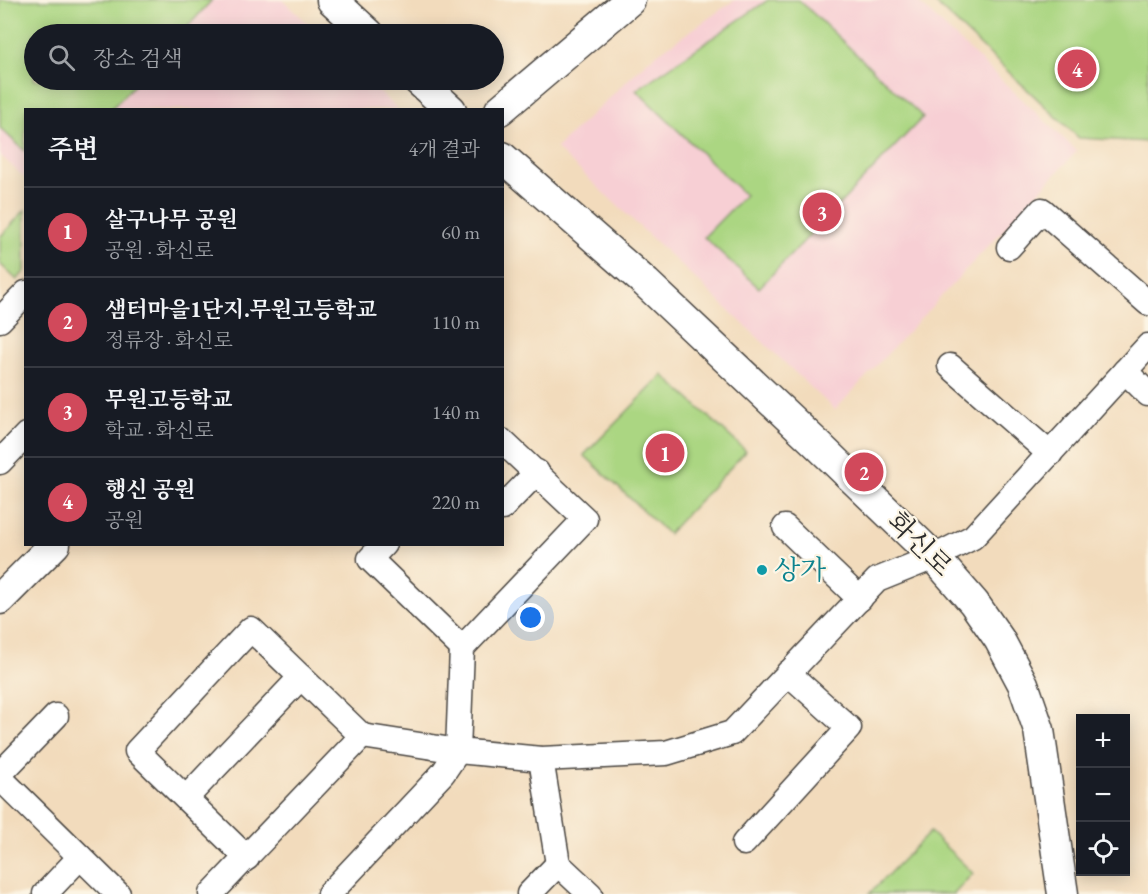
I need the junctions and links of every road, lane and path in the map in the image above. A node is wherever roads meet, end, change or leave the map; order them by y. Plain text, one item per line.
1 (332, 0) edge
2 (630, 0) edge
3 (358, 24) edge
4 (429, 90) edge
5 (449, 108) edge
6 (502, 108) edge
7 (504, 160) edge
8 (1009, 247) dead end
9 (24, 295) edge
10 (1148, 303) edge
11 (0, 320) edge
12 (1148, 346) edge
13 (950, 366) dead end
14 (1125, 371) junction
15 (1148, 394) edge
16 (24, 437) edge
17 (504, 443) edge
18 (1050, 454) junction
19 (0, 462) edge
20 (537, 472) junction
21 (504, 506) edge
22 (785, 526) dead end
23 (53, 546) edge
24 (382, 546) edge
25 (934, 557) junction
26 (0, 599) edge
27 (860, 599) junction
28 (462, 648) junction
29 (789, 673) junction
30 (301, 677) junction
31 (56, 716) dead end
32 (362, 736) junction
33 (458, 751) junction
34 (541, 759) junction
35 (0, 776) edge
36 (186, 798) junction
37 (744, 843) dead end
38 (80, 857) junction
39 (247, 858) junction
40 (558, 864) junction
41 (45, 894) edge
42 (118, 894) edge
43 (211, 894) edge
44 (329, 894) edge
45 (529, 894) edge
46 (590, 894) edge
47 (1063, 894) edge

1 - 3 main road
2 - 6 main road
4 - 5 main road
7 - 25 main road, 화신로
8 - 10 street
9 - 11 street
12 - 14 street
13 - 18 street
14 - 15 street
14 - 18 street
16 - 19 street
17 - 20 street
18 - 25 street
20 - 21 street
20 - 28 street
22 - 27 street
23 - 26 main road
24 - 28 street
25 - 27 street
25 - 47 main road, 화신로
27 - 29 street
28 - 33 street
29 - 34 street
29 - 37 street
30 - 32 street
30 - 36 street
30 - 36 street
31 - 35 street
32 - 33 street
32 - 39 street
33 - 34 street
33 - 44 street
34 - 40 street
35 - 38 street
36 - 39 street
38 - 41 street
38 - 42 street
39 - 43 street
40 - 45 street
40 - 46 street

